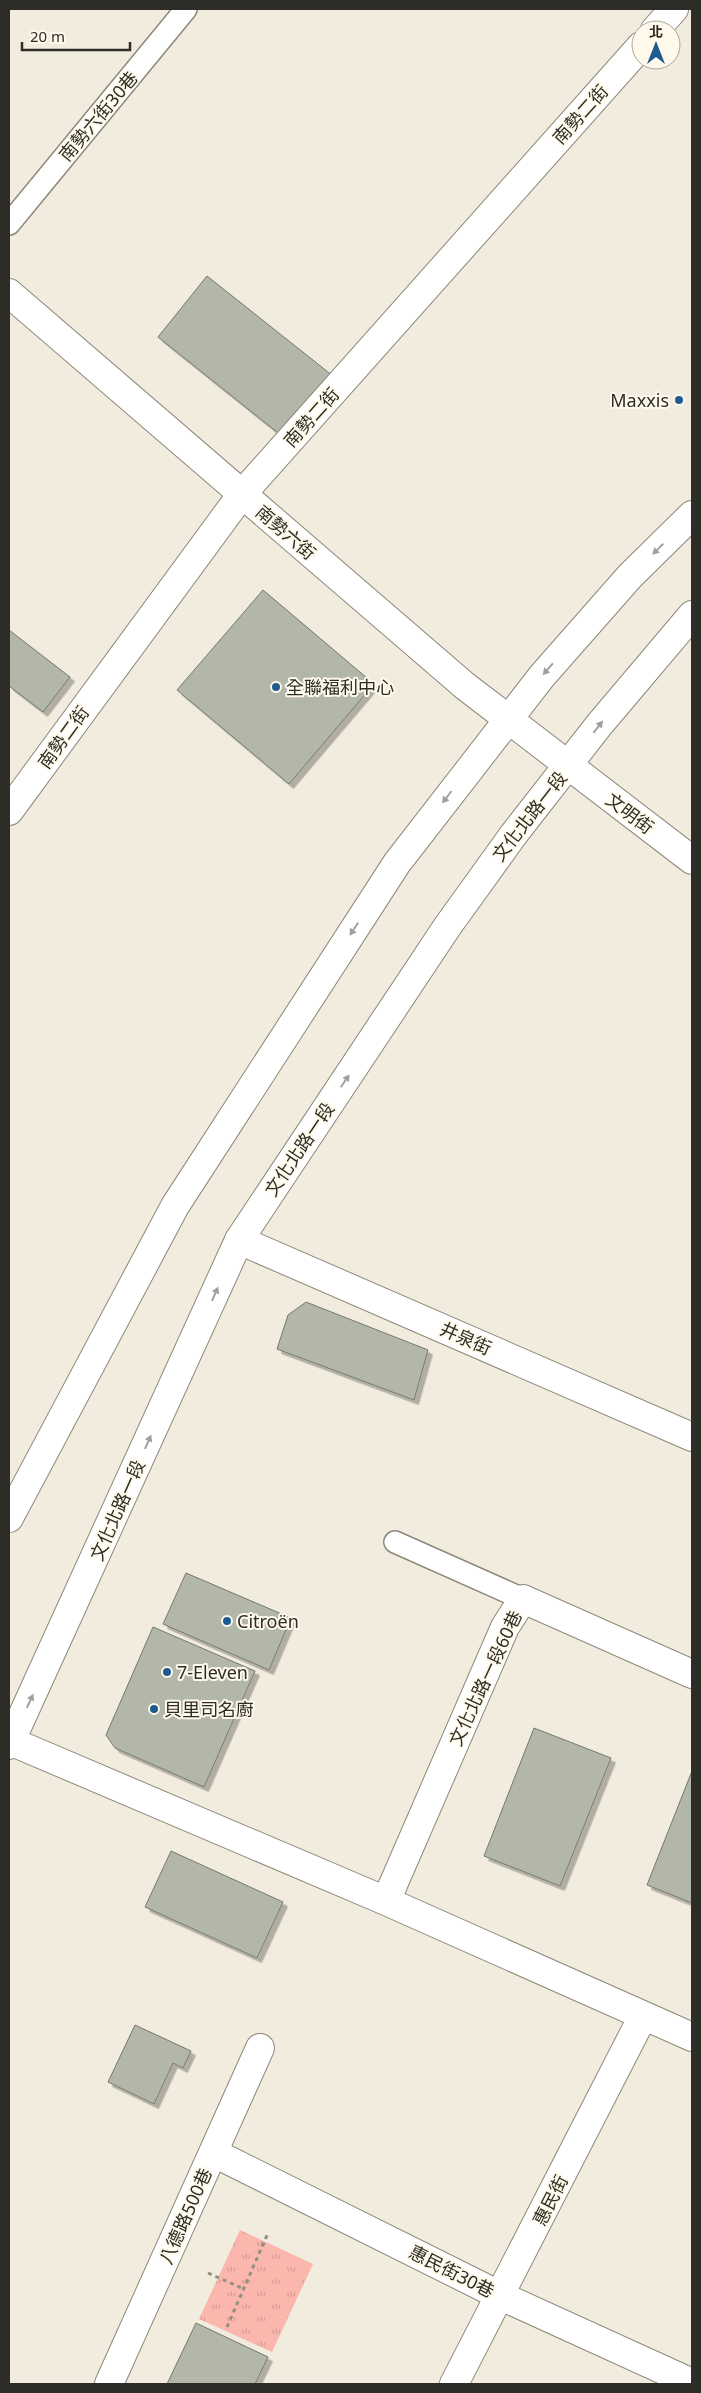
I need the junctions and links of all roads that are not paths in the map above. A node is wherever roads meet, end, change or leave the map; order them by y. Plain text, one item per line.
1 (186, 9) edge
2 (674, 9) edge
3 (664, 20) edge
4 (631, 57) edge
5 (9, 224) edge
6 (9, 293) edge
7 (242, 494) junction
8 (692, 515) edge
9 (692, 615) edge
10 (507, 719) junction
11 (568, 766) junction
12 (9, 811) edge
13 (692, 860) edge
14 (239, 1240) junction
15 (692, 1437) edge
16 (9, 1518) edge
17 (394, 1542) dead end
18 (523, 1599) junction
19 (692, 1674) edge
20 (9, 1742) edge
21 (386, 1901) junction
22 (643, 2016) junction
23 (692, 2037) edge
24 (260, 2048) dead end
25 (214, 2153) junction
26 (501, 2296) junction
27 (692, 2383) edge
28 (109, 2384) edge
29 (454, 2384) edge

1 - 5 lane, 南勢六街30巷
2 - 3 street
4 - 7 street, 南勢二街
6 - 7 street, 南勢六街
7 - 10 street, 南勢六街
7 - 12 street, 南勢二街
8 -> 10 street
11 -> 9 street, 文化北路一段
10 - 11 street, 南勢六街
10 -> 16 street
11 - 13 street, 文明街
14 -> 11 street, 文化北路一段
14 - 15 street, 井泉街
20 -> 14 street, 文化北路一段
17 - 18 lane
18 - 19 street, 文化北路一段60巷
18 - 21 street, 文化北路一段60巷
20 - 21 street
21 - 22 street
22 - 23 street
22 - 26 street, 惠民街
24 - 25 street, 八德路500巷
25 - 26 street, 惠民街30巷
25 - 28 street, 八德路500巷
26 - 27 street, 惠民街30巷
26 - 29 street, 惠民街

